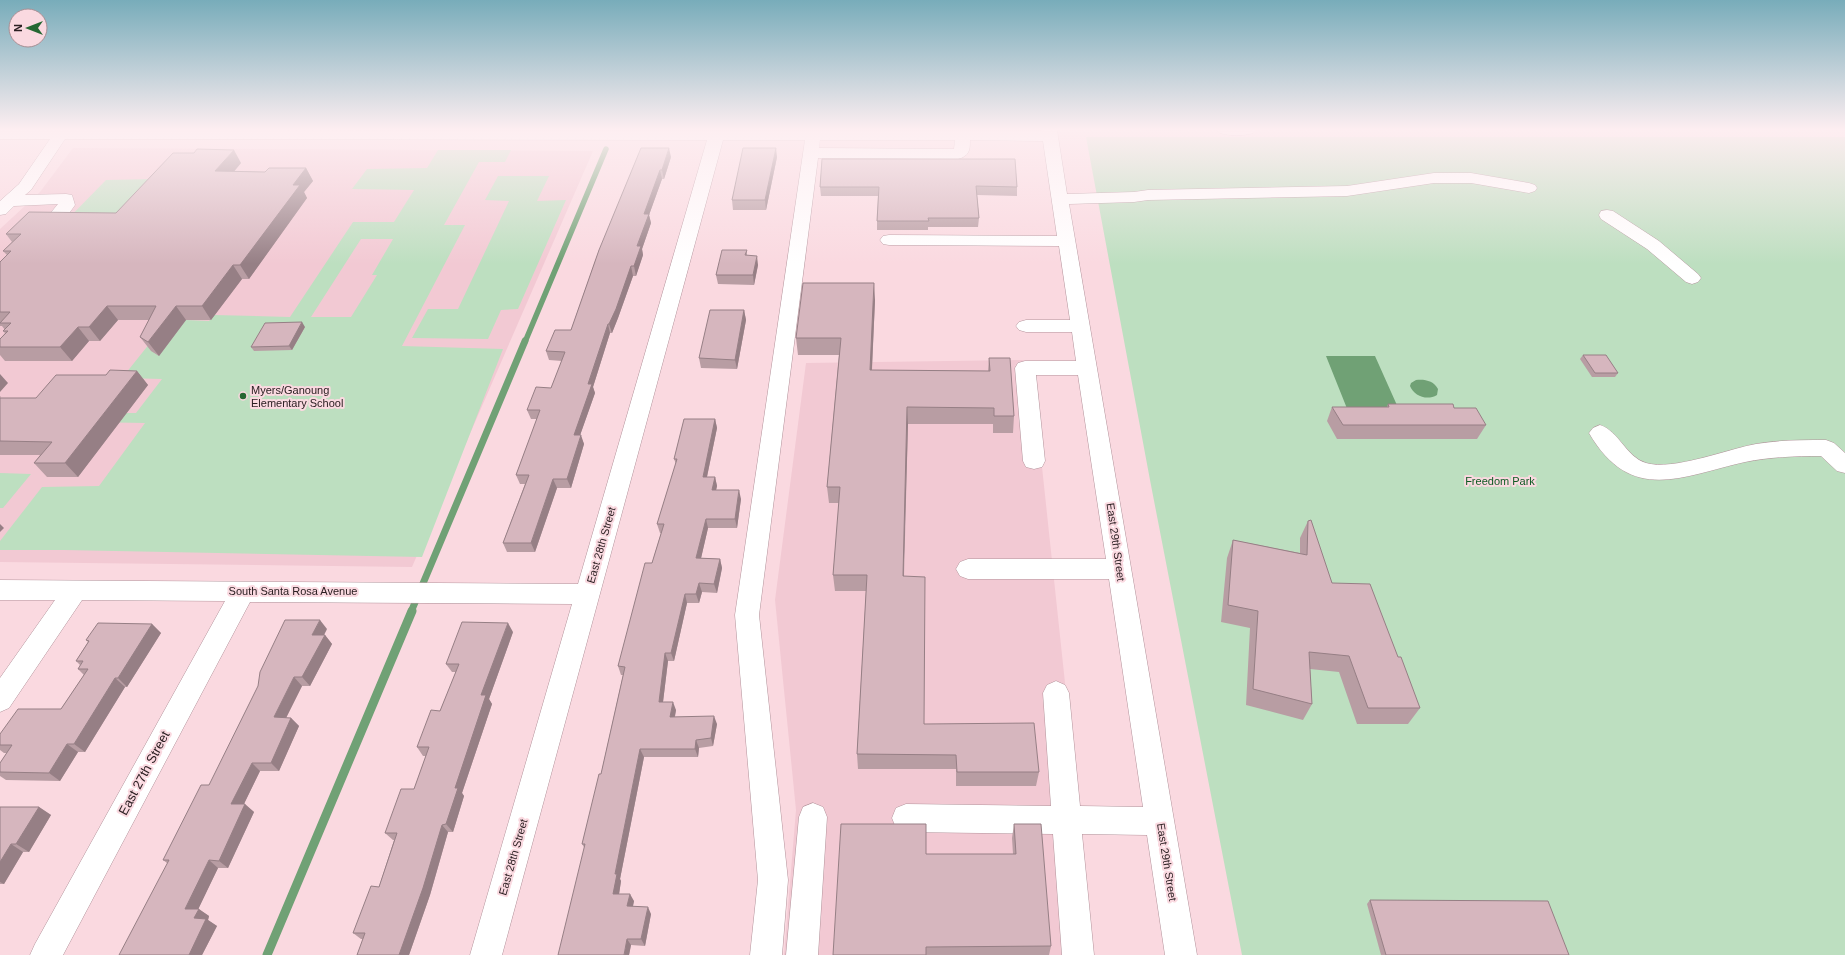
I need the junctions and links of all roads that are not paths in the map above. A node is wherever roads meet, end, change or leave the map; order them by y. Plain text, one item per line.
1 (34, 175) edge
2 (705, 175) edge
3 (808, 175) edge
4 (1056, 175) edge
5 (1529, 188) dead end
6 (1060, 199) junction
7 (3, 205) edge
8 (1607, 215) dead end
9 (52, 221) edge
10 (889, 240) dead end
11 (1068, 241) junction
12 (1692, 278) dead end
13 (1026, 326) dead end
14 (1081, 326) junction
15 (1087, 368) junction
16 (1600, 433) dead end
17 (1034, 461) dead end
18 (1845, 465) edge
19 (968, 569) dead end
20 (1119, 569) junction
21 (0, 590) edge
22 (75, 591) junction
23 (243, 591) junction
24 (587, 594) junction
25 (1056, 693) dead end
26 (0, 700) edge
27 (813, 817) dead end
28 (906, 818) dead end
29 (1066, 821) junction
30 (1160, 821) junction
31 (46, 955) edge
32 (486, 955) edge
33 (766, 955) edge
34 (802, 955) edge
35 (1078, 955) edge
36 (1181, 955) edge

1 - 7 street
2 - 24 street, East 28th Street
3 - 33 street
4 - 6 street, East 29th Street
5 - 6 street
6 - 11 street, East 29th Street
7 - 9 street
8 - 12 street
10 - 11 street
11 - 14 street, East 29th Street
13 - 14 street
14 - 15 street, East 29th Street
15 - 17 street
15 - 20 street, East 29th Street
16 - 18 street
19 - 20 street
20 - 30 street, East 29th Street
21 - 22 street, South Santa Rosa Avenue
22 - 23 street, South Santa Rosa Avenue
22 - 26 street
23 - 24 street, South Santa Rosa Avenue
23 - 31 street, East 27th Street
24 - 32 street, East 28th Street
25 - 29 street
27 - 34 street
28 - 29 street
29 - 30 street
29 - 35 street
30 - 36 street, East 29th Street

